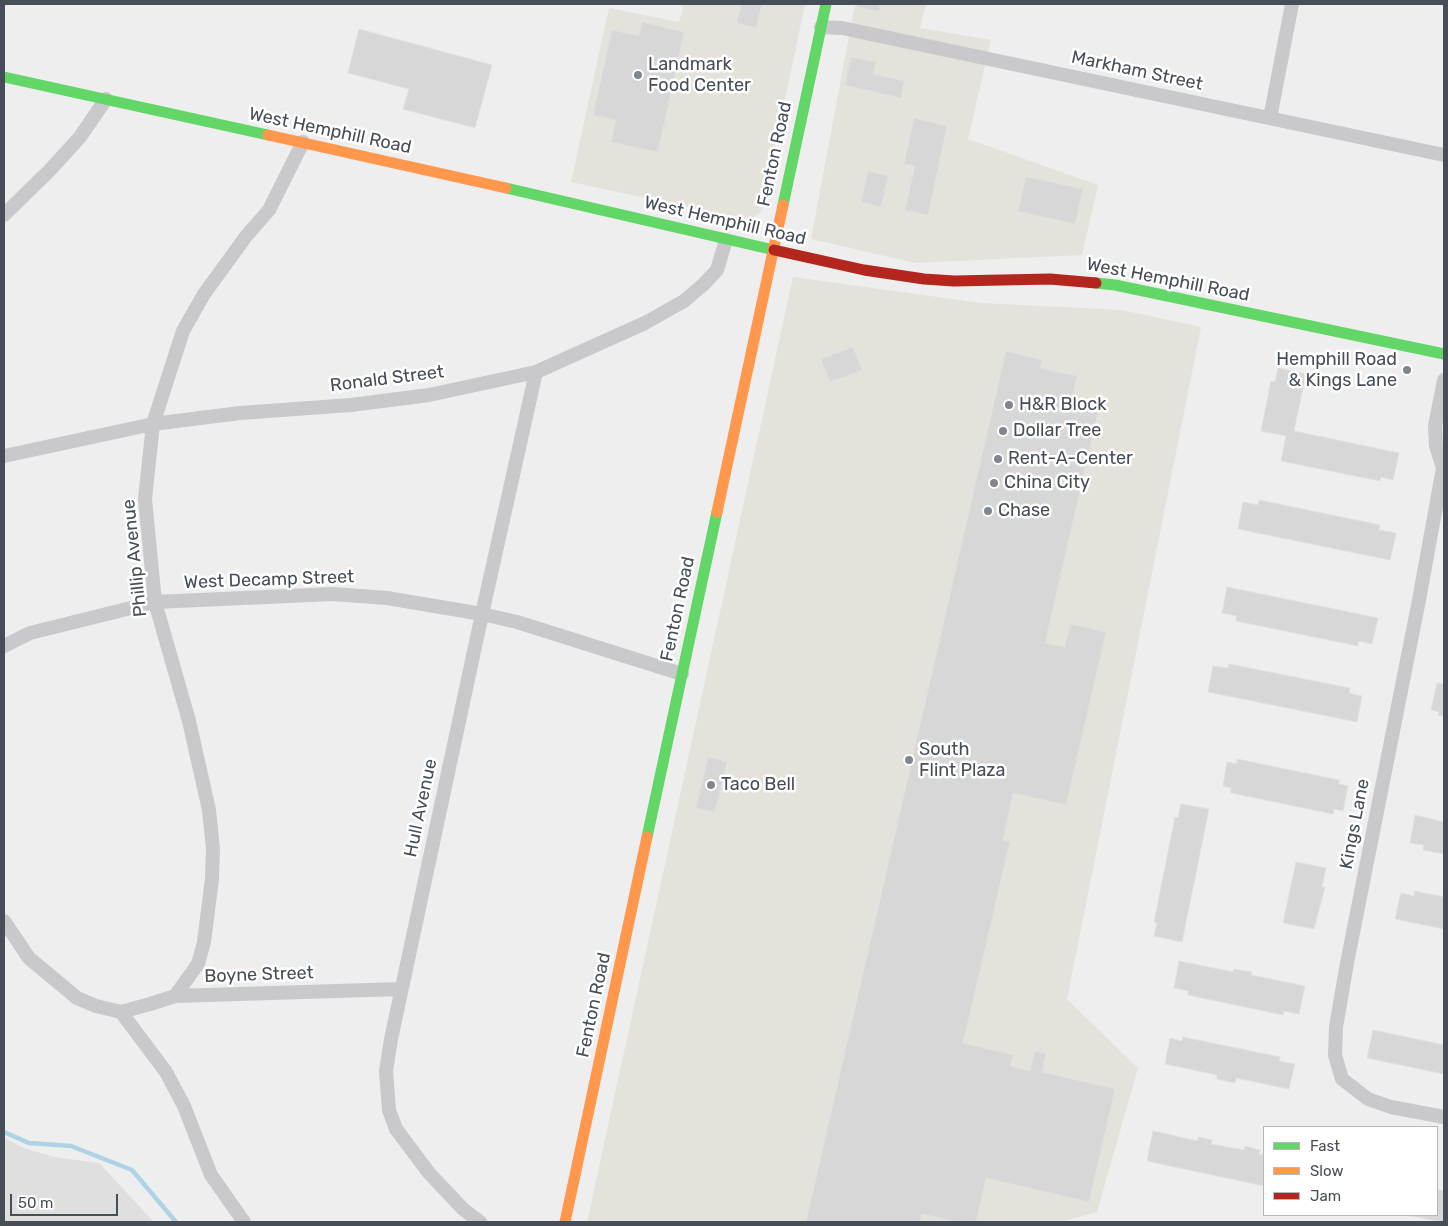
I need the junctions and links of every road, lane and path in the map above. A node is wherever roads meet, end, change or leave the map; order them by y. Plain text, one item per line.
1 (826, 4) edge
2 (1292, 4) edge
3 (821, 27) junction
4 (4, 76) edge
5 (106, 99) junction
6 (1270, 118) junction
7 (304, 142) junction
8 (1444, 155) edge
9 (4, 215) edge
10 (726, 240) junction
11 (772, 250) junction
12 (1444, 354) edge
13 (536, 372) junction
14 (1444, 380) edge
15 (153, 424) junction
16 (4, 456) edge
17 (1444, 467) edge
18 (155, 602) junction
19 (482, 614) junction
20 (4, 646) edge
21 (682, 674) junction
22 (4, 921) edge
23 (401, 989) junction
24 (175, 996) junction
25 (120, 1012) junction
26 (1444, 1117) edge
27 (244, 1222) edge
28 (480, 1222) edge
29 (565, 1222) edge

1 - 3 street, Fenton Road
2 - 6 street
3 - 6 street, Markham Street
3 - 11 street, Fenton Road
4 - 5 street, West Hemphill Road
5 - 7 street, West Hemphill Road
5 - 9 street
6 - 8 street, Markham Street
7 - 10 street, West Hemphill Road
7 - 15 street, Phillip Avenue
10 - 11 street, West Hemphill Road
10 - 13 street, Ronald Street
11 - 12 street, West Hemphill Road
11 - 21 street, Fenton Road
13 - 15 street, Ronald Street
13 - 19 street, Hull Avenue
14 - 17 street, Kings Lane
15 - 16 street, Ronald Street
15 - 18 street, Phillip Avenue
17 - 26 street, Kings Lane
18 - 19 street, West Decamp Street
18 - 20 street, West Decamp Street
18 - 24 street, Phillip Avenue
19 - 21 street, West Decamp Street
19 - 23 street, Hull Avenue
21 - 29 street, Fenton Road
22 - 25 street
23 - 24 street, Boyne Street
23 - 28 street, Hull Avenue
24 - 25 street, Boyne Street
25 - 27 street

